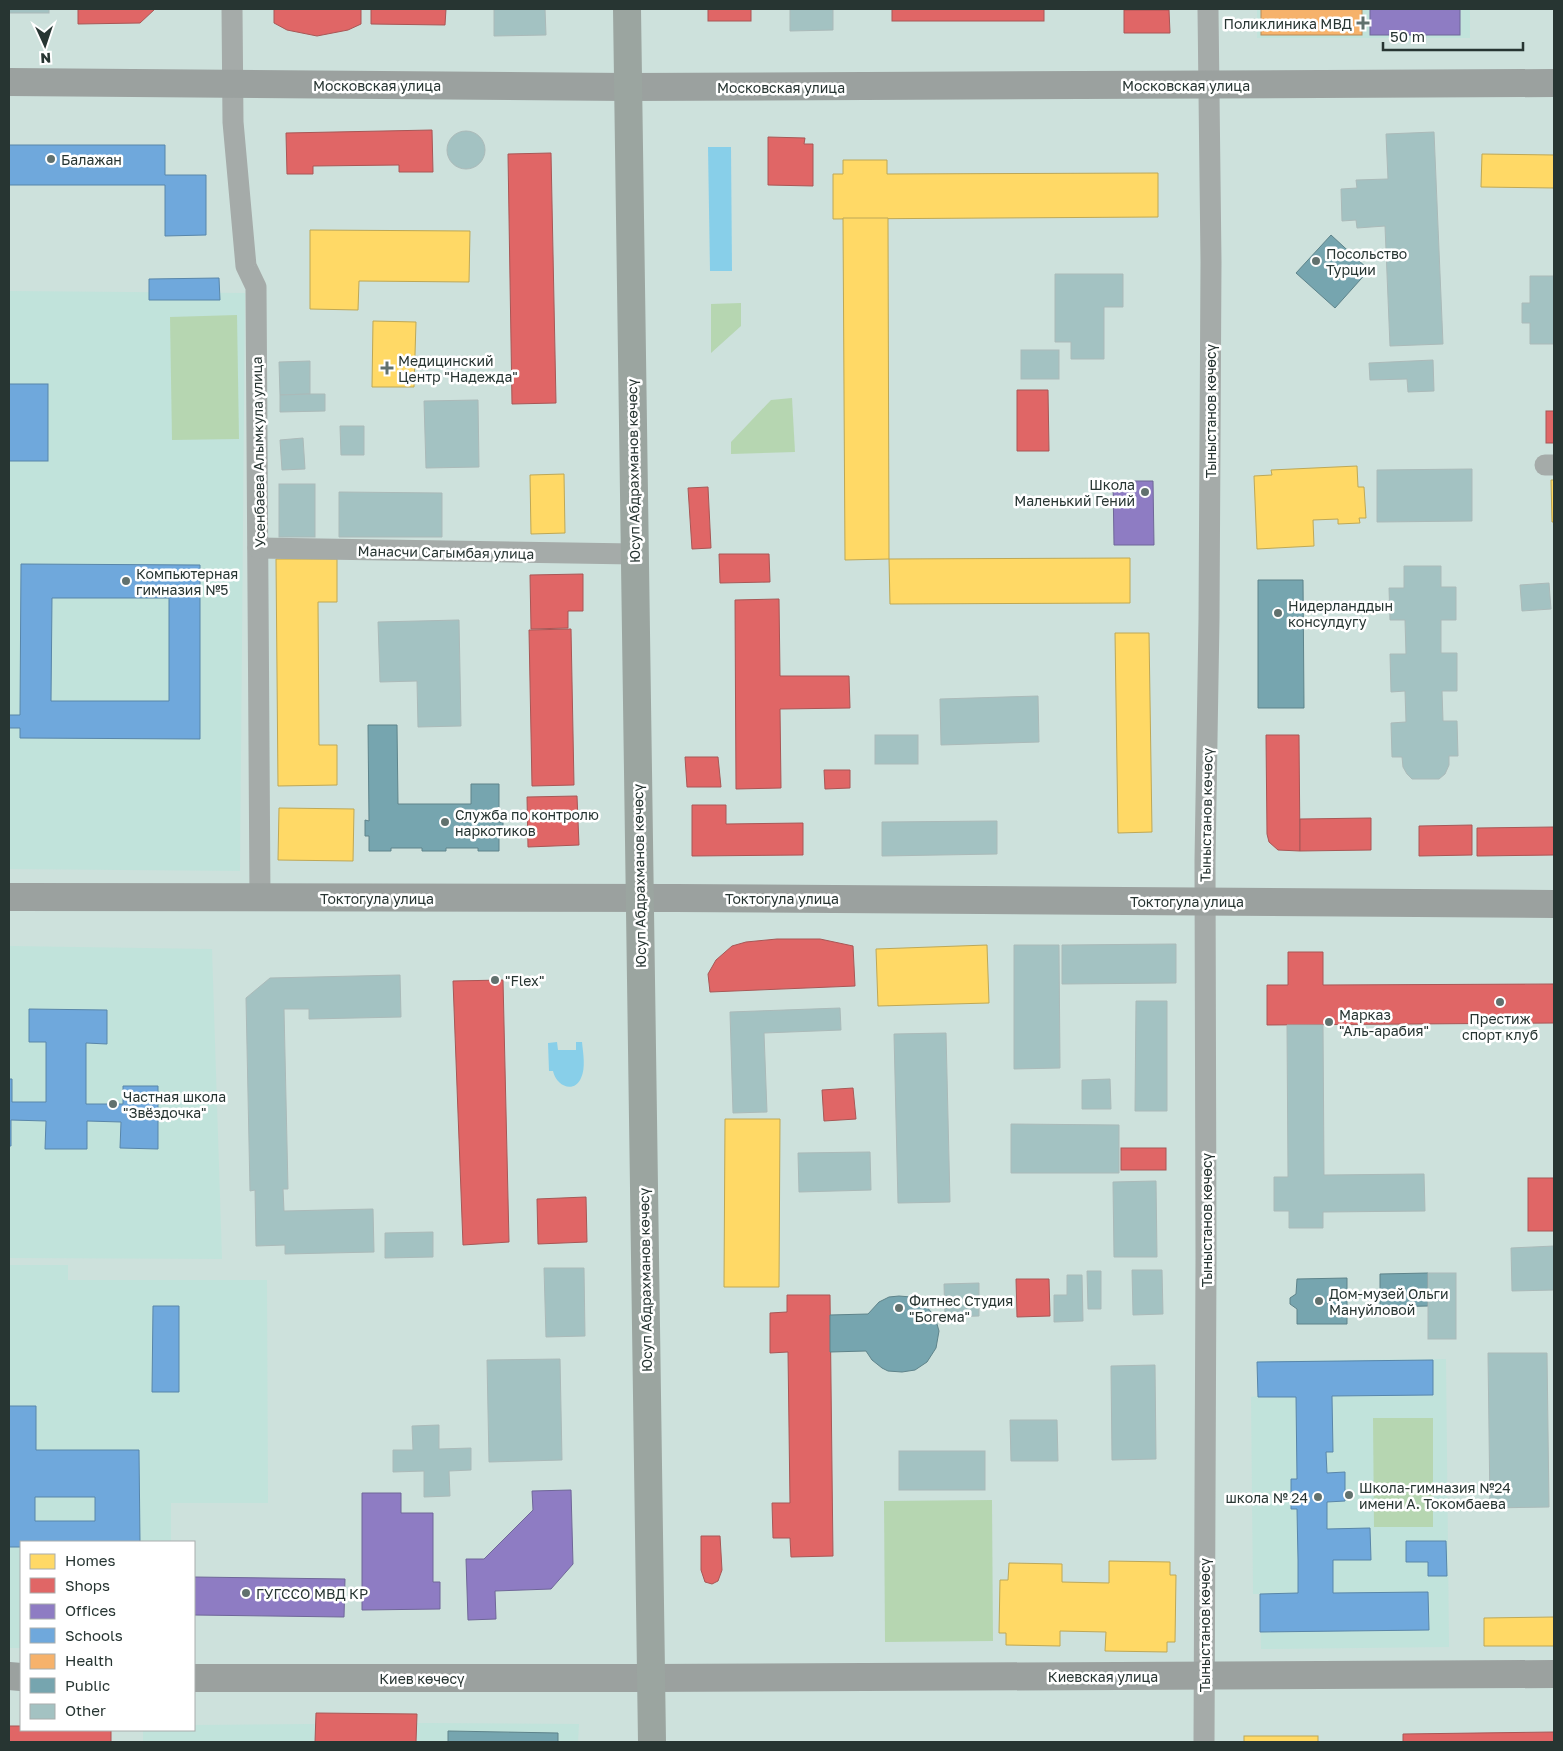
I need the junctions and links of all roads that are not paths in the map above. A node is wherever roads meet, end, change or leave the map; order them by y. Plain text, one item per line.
1 (232, 9) edge
2 (627, 9) edge
3 (1208, 9) edge
4 (9, 82) edge
5 (1554, 83) edge
6 (233, 84) junction
7 (1208, 85) junction
8 (627, 87) junction
9 (258, 548) junction
10 (634, 554) junction
11 (9, 897) edge
12 (260, 898) junction
13 (639, 898) junction
14 (1205, 901) junction
15 (1554, 904) edge
16 (1554, 1674) edge
17 (1204, 1675) junction
18 (195, 1678) edge
19 (651, 1678) junction
20 (652, 1742) edge
21 (1204, 1742) edge

1 - 6 street, Усенбаева Алымкула улица
2 - 8 main road, Юсуп Абдрахманов көчөсү
3 - 7 street, Тыныстанов көчөсү
4 - 6 main road, Московская улица
5 - 7 main road, Московская улица
6 - 8 main road, Московская улица
6 - 9 street, Усенбаева Алымкула улица
7 - 8 main road, Московская улица
7 - 14 street, Тыныстанов көчөсү
8 - 10 main road, Юсуп Абдрахманов көчөсү
9 - 10 street, Манасчи Сагымбая улица
9 - 12 street, Усенбаева Алымкула улица
10 - 13 main road, Юсуп Абдрахманов көчөсү
11 - 12 main road, Токтогула улица
12 - 13 main road, Токтогула улица
13 - 14 main road, Токтогула улица
13 - 19 main road, Юсуп Абдрахманов көчөсү
14 - 15 main road, Токтогула улица
14 - 17 street, Тыныстанов көчөсү
16 - 17 main road, Киевская улица
17 - 19 main road, Киевская улица
17 - 21 street, Тыныстанов көчөсү
18 - 19 main road, Киев көчөсү
19 - 20 main road, Юсуп Абдрахманов көчөсү

